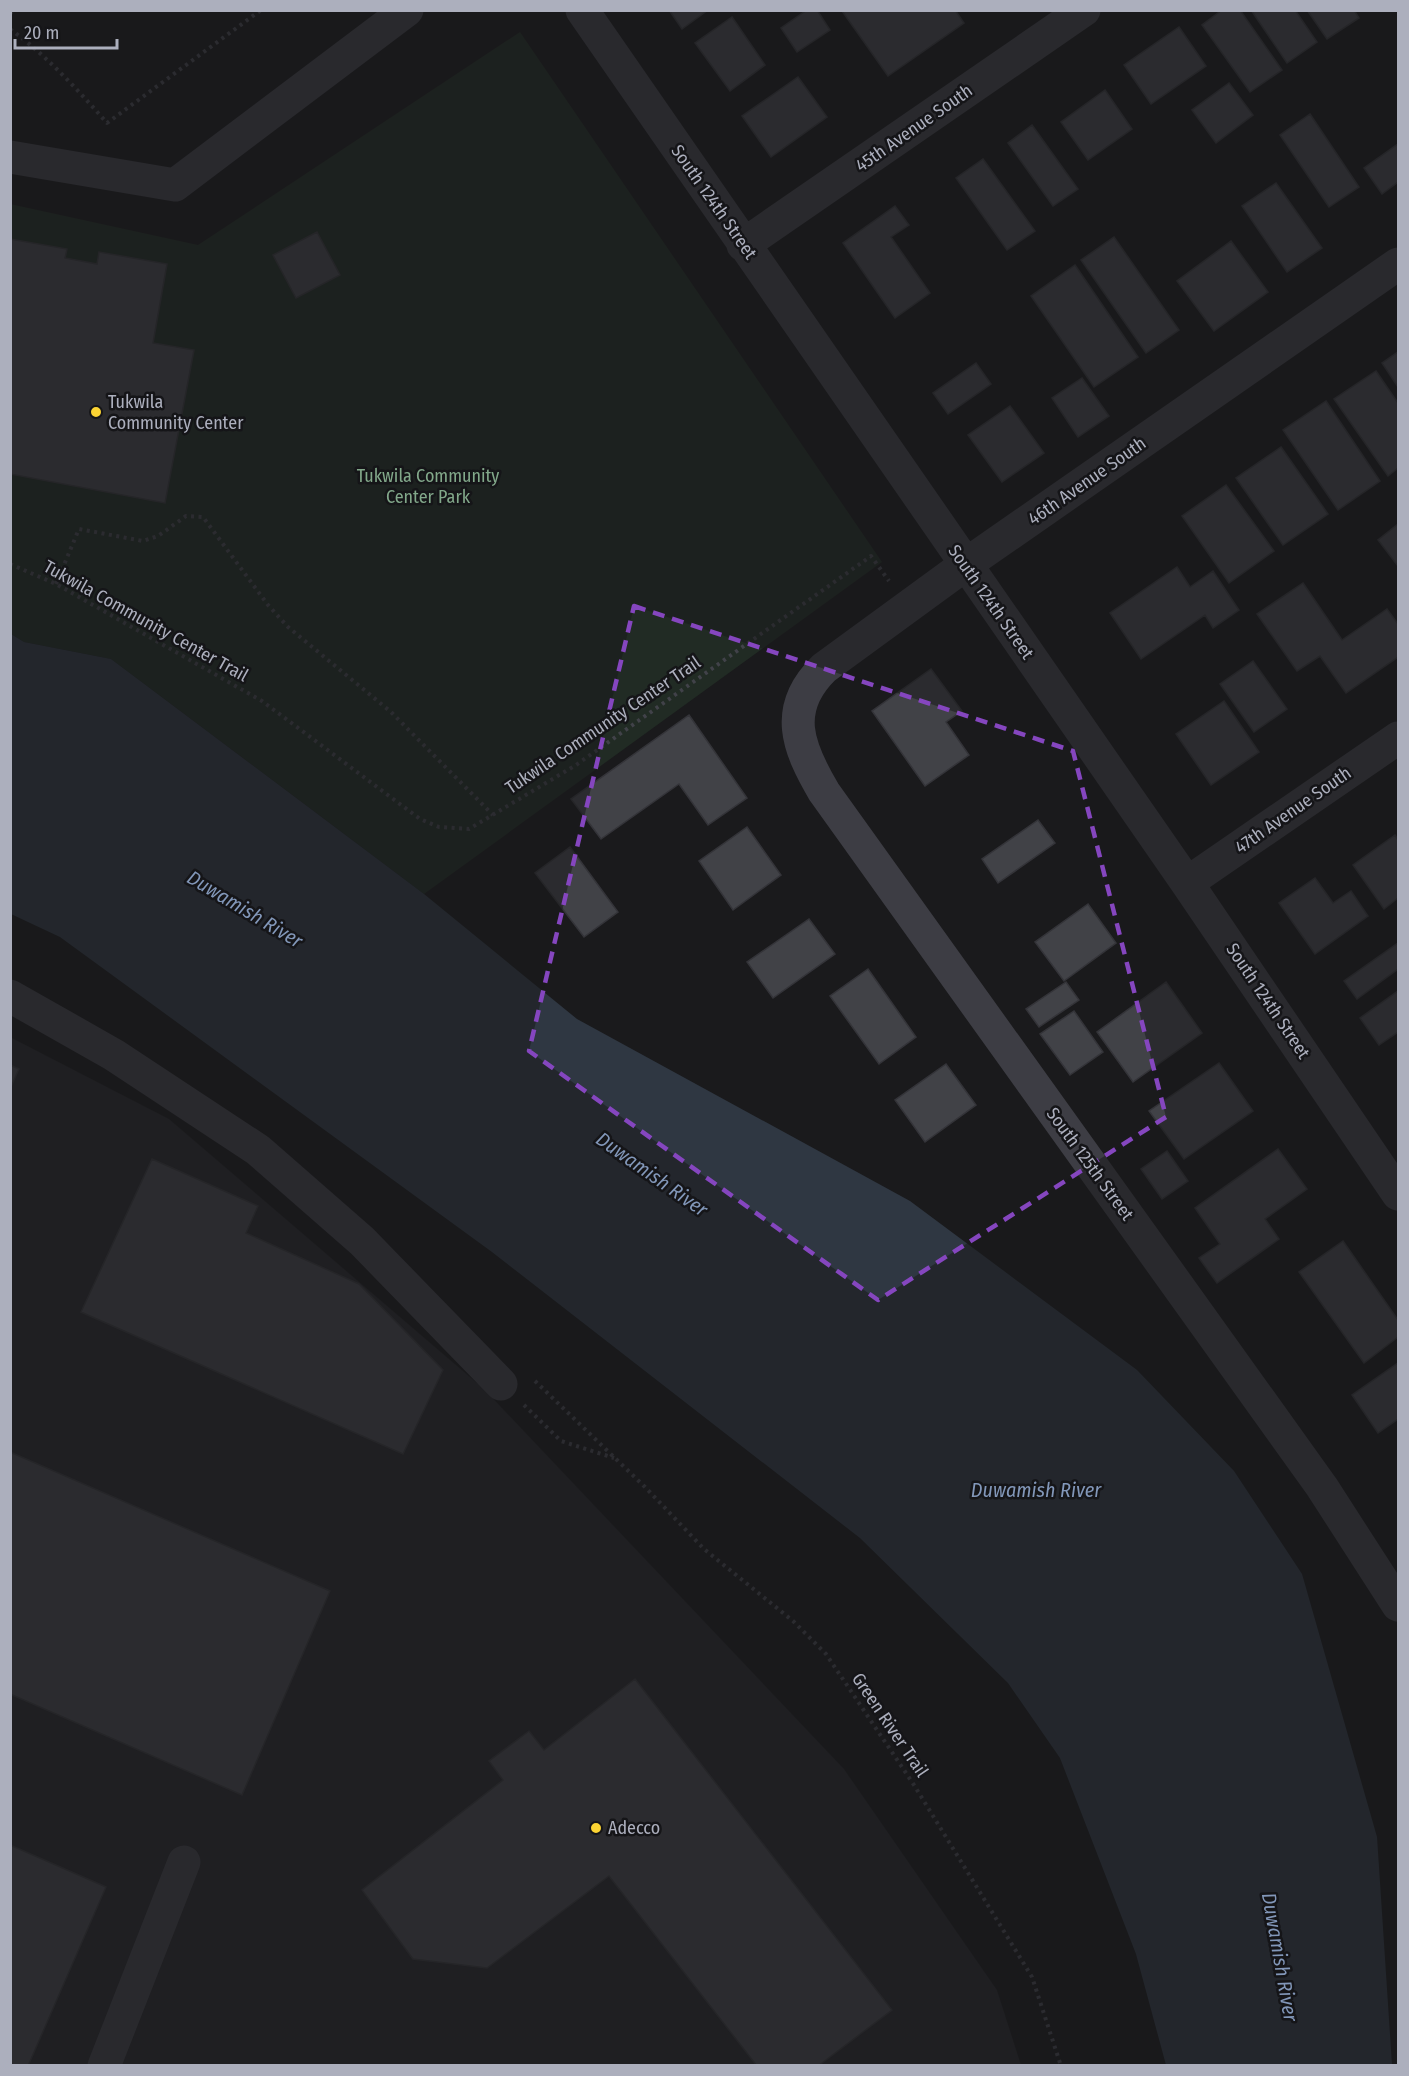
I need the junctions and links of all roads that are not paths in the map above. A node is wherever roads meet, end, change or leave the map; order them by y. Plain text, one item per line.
1 (582, 10) edge
2 (1084, 10) edge
3 (390, 16) edge
4 (10, 157) edge
5 (743, 245) junction
6 (1398, 264) edge
7 (965, 565) junction
8 (798, 717) joint
9 (1398, 738) edge
10 (1187, 883) junction
11 (10, 996) edge
12 (1398, 1194) edge
13 (501, 1384) road end
14 (1398, 1605) edge
15 (184, 1862) dead end
16 (104, 2066) edge

1 - 5 street, South 124th Street
2 - 5 street, 45th Avenue South
3 - 4 street
5 - 7 street, South 124th Street
6 - 7 street, 46th Avenue South
7 - 8 street, 46th Avenue South
7 - 10 street, South 124th Street
8 - 14 street, South 125th Street
9 - 10 street, 47th Avenue South
10 - 12 street, South 124th Street
11 - 13 street
15 - 16 street

